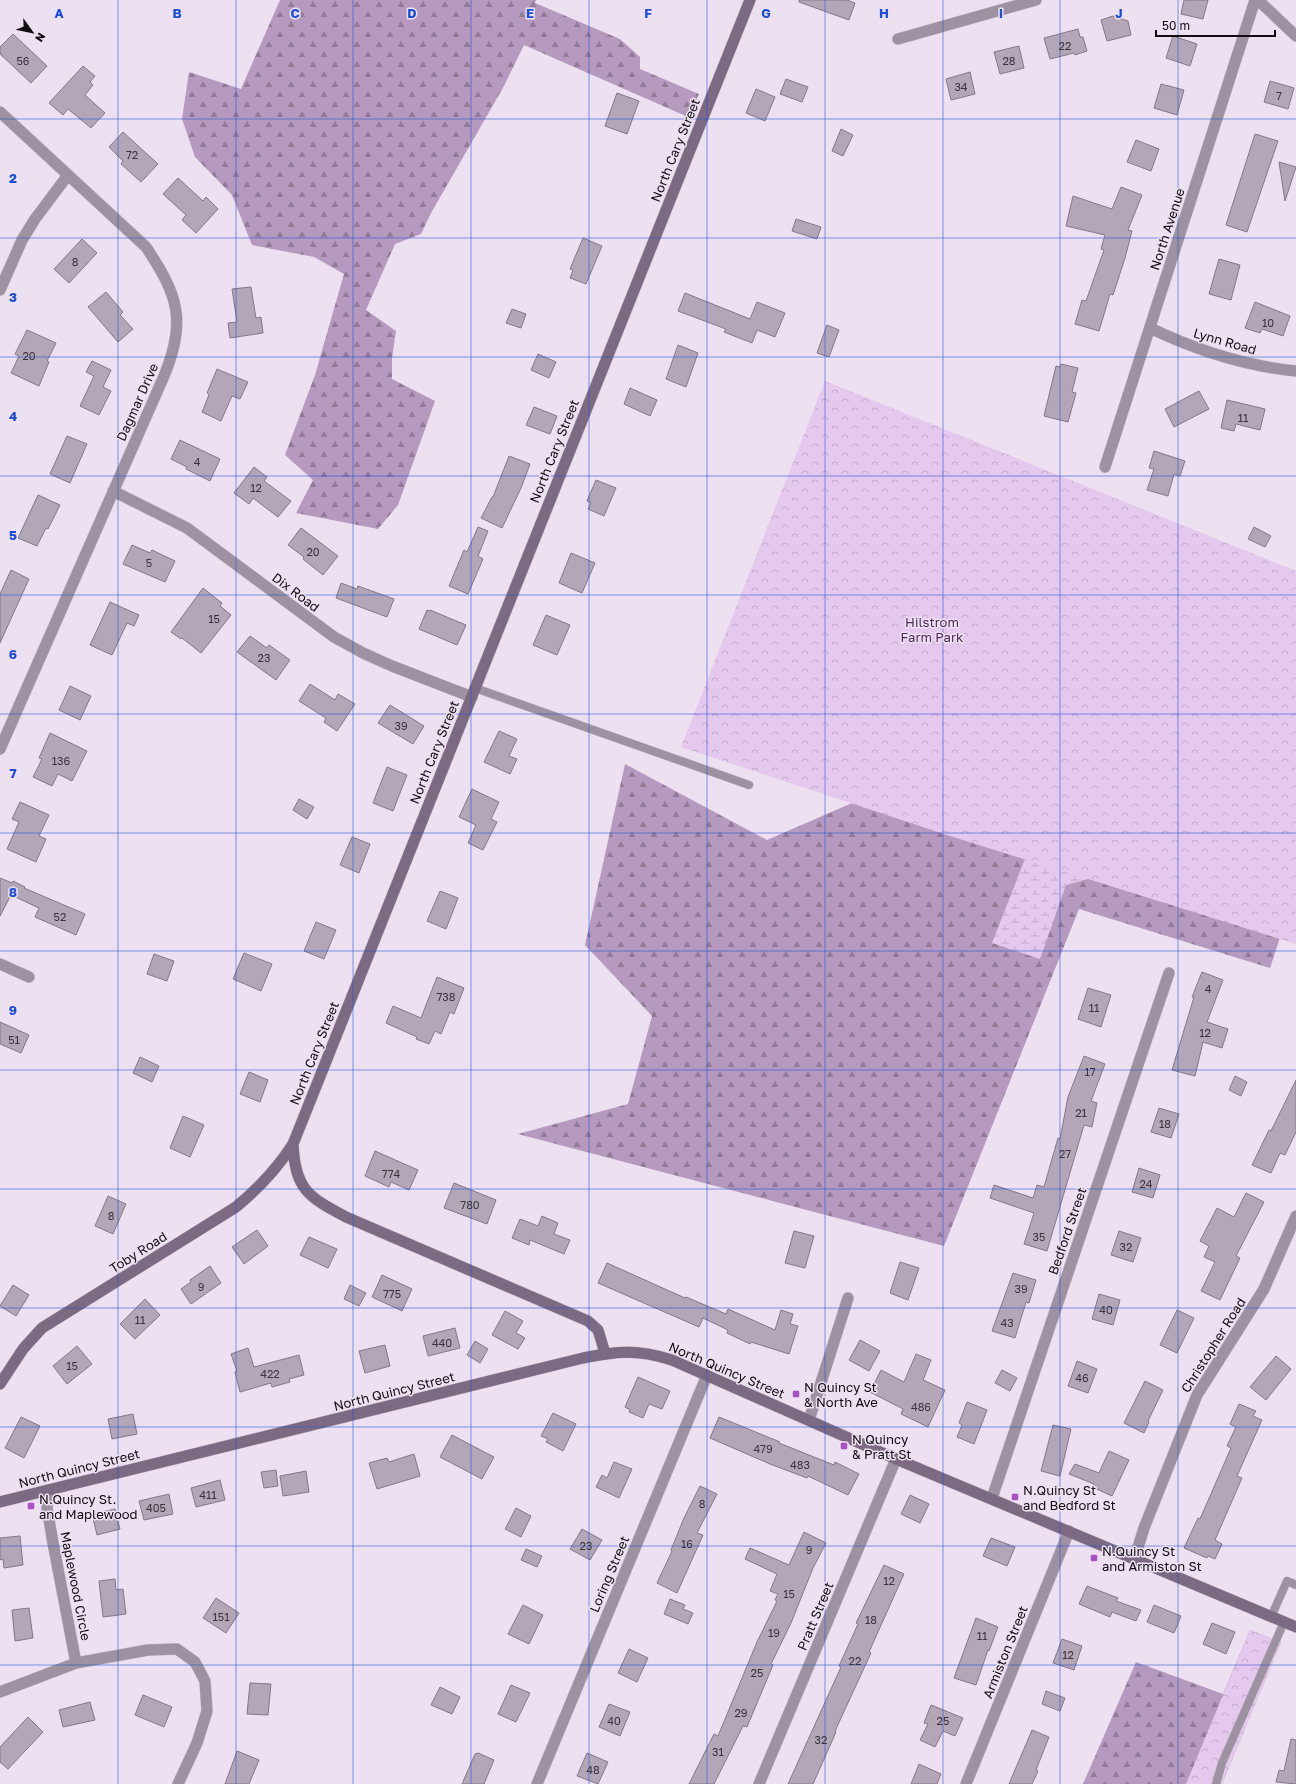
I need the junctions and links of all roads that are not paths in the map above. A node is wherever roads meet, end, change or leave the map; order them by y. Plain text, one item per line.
1 (750, 0) edge
2 (1036, 0) edge
3 (1257, 0) edge
4 (1296, 36) edge
5 (898, 39) dead end
6 (0, 112) edge
7 (68, 175) junction
8 (0, 290) edge
9 (1150, 328) junction
10 (1296, 371) edge
11 (1105, 468) dead end
12 (113, 491) junction
13 (473, 692) junction
14 (0, 749) edge
15 (749, 785) dead end
16 (0, 964) edge
17 (1169, 973) dead end
18 (29, 977) dead end
19 (293, 1144) junction
20 (1296, 1216) edge
21 (848, 1298) dead end
22 (605, 1354) junction
23 (707, 1375) junction
24 (0, 1384) edge
25 (809, 1420) junction
26 (896, 1459) junction
27 (49, 1490) junction
28 (992, 1498) junction
29 (0, 1502) edge
30 (1069, 1531) junction
31 (1134, 1560) junction
32 (1296, 1585) edge
33 (1272, 1617) junction
34 (1284, 1622) junction
35 (1296, 1627) edge
36 (76, 1663) junction
37 (0, 1692) edge
38 (178, 1784) edge
39 (537, 1784) edge
40 (759, 1784) edge
41 (966, 1784) edge
42 (1216, 1784) edge

1 - 13 main road, North Cary Street
2 - 5 street
3 - 4 street
3 - 9 street, North Avenue
6 - 7 street, Dagmar Drive
7 - 8 street
7 - 12 street, Dagmar Drive
9 - 10 street, Lynn Road
9 - 11 street, North Avenue
12 - 13 street, Dix Road
12 - 14 street, Dagmar Drive
13 - 15 lane
13 - 19 main road, North Cary Street
16 - 18 street
17 - 28 street, Bedford Street
19 - 22 main road, North Cary Street
19 - 24 main road, Toby Road
20 - 31 street, Christopher Road
21 - 25 street
22 - 23 main road, North Quincy Street
22 - 27 main road, North Quincy Street
23 - 25 main road, North Quincy Street
23 - 39 street, Loring Street
25 - 26 main road, North Quincy Street
26 - 28 main road, North Quincy Street
26 - 40 street, Pratt Street
27 - 29 main road, North Quincy Street
27 - 36 street, Maplewood Circle
28 - 30 main road, North Quincy Street
30 - 31 main road, North Quincy Street
30 - 41 street, Armiston Street
31 - 33 main road, North Quincy Street
32 - 33 lane
33 - 34 main road, North Quincy Street
34 - 35 main road, North Quincy Street
34 - 42 lane
36 - 37 street
36 - 38 street

